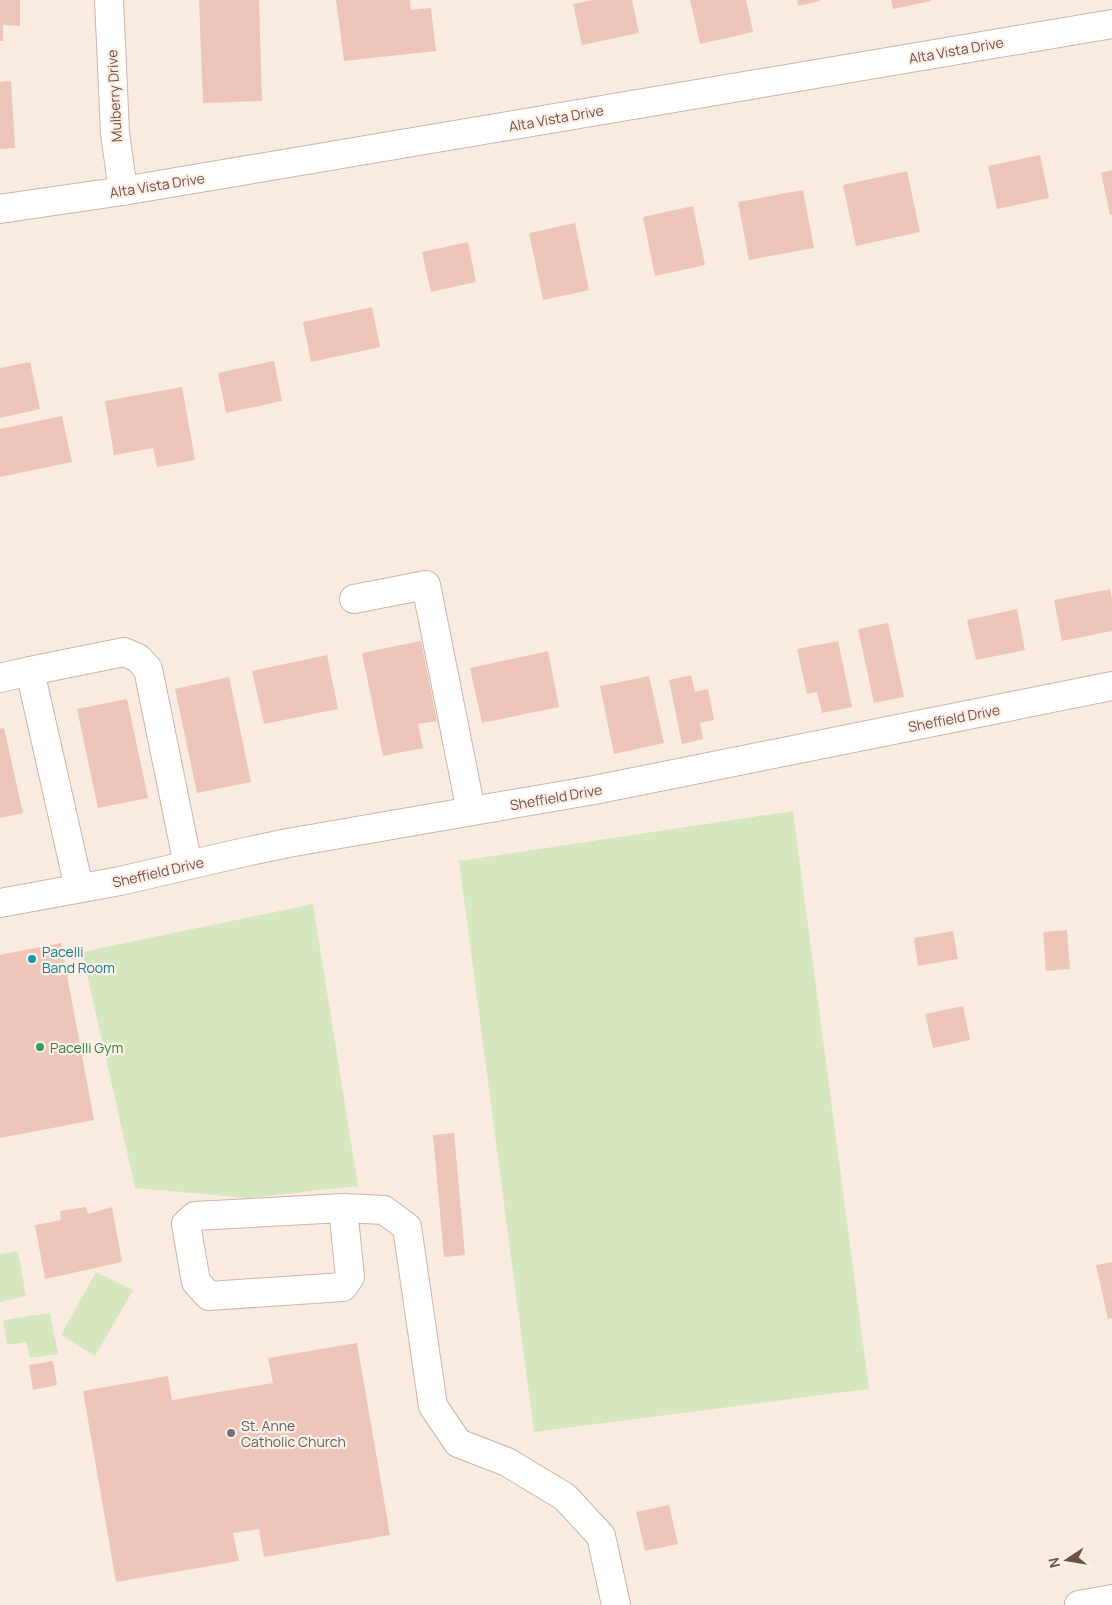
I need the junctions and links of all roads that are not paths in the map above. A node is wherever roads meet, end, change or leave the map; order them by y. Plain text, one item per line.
1 (109, 0) edge
2 (1112, 24) edge
3 (123, 191) junction
4 (0, 209) edge
5 (354, 599) dead end
6 (30, 671) junction
7 (0, 678) edge
8 (1112, 686) edge
9 (471, 811) junction
10 (188, 865) junction
11 (78, 888) junction
12 (0, 903) edge
13 (343, 1208) junction
14 (1112, 1599) edge
15 (616, 1605) edge
16 (1079, 1605) edge

1 - 3 street, Mulberry Drive
2 - 3 street, Alta Vista Drive
3 - 4 street, Alta Vista Drive
5 - 9 street
6 - 7 street
6 - 10 street
6 - 11 street
8 - 9 street, Sheffield Drive
9 - 10 street, Sheffield Drive
10 - 11 street, Sheffield Drive
11 - 12 street, Sheffield Drive
13 - 13 street
13 - 15 street
14 - 16 street

